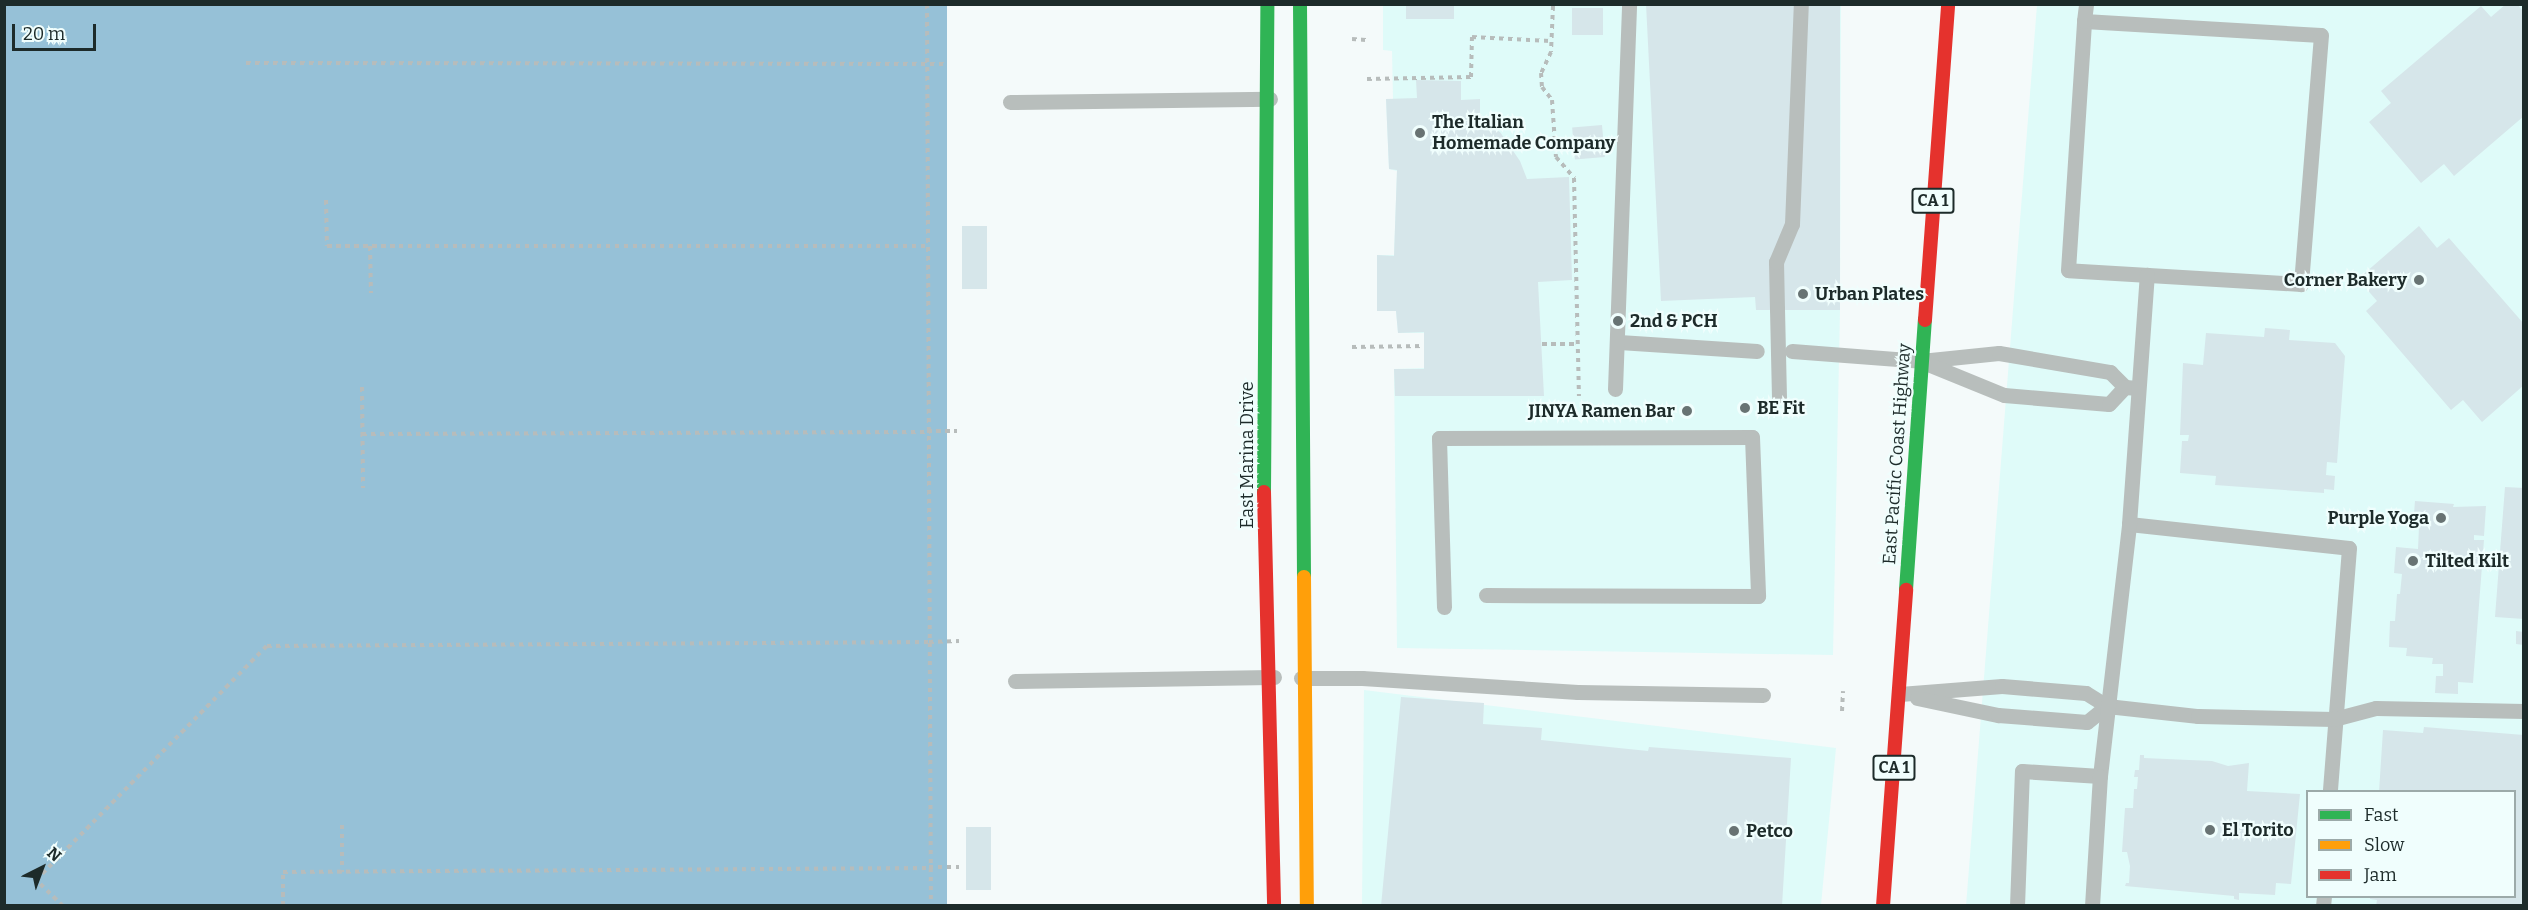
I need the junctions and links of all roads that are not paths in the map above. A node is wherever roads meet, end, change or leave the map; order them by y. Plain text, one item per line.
1 (1267, 4) edge
2 (1300, 4) edge
3 (1629, 4) edge
4 (1801, 4) edge
5 (1948, 4) edge
6 (2086, 4) edge
7 (2084, 21) junction
8 (1300, 97) junction
9 (1267, 100) junction
10 (1010, 102) dead end
11 (2147, 275) junction
12 (1619, 342) junction
13 (1757, 351) dead end
14 (1792, 351) dead end
15 (1921, 361) junction
16 (2131, 387) junction
17 (1616, 389) dead end
18 (1779, 397) dead end
19 (2129, 524) junction
20 (1486, 595) dead end
21 (1444, 607) dead end
22 (1270, 677) junction
23 (1304, 678) junction
24 (1015, 681) dead end
25 (1900, 694) junction
26 (1763, 695) dead end
27 (2107, 706) junction
28 (2523, 711) edge
29 (2334, 719) junction
30 (2100, 776) junction
31 (2330, 790) edge
32 (1274, 906) edge
33 (1307, 906) edge
34 (1883, 906) edge
35 (2017, 906) edge
36 (2092, 906) edge

1 - 9 main road, East Marina Drive
2 - 8 main road
3 - 12 lane
4 - 18 lane, bridge
5 - 15 main road, East Pacific Coast Highway / CA 1
6 - 7 lane
7 - 11 lane
7 - 11 lane
8 - 9 lane
8 - 23 main road
9 - 10 lane
9 - 22 main road, East Marina Drive
11 - 16 lane
12 - 13 lane
12 - 17 lane
14 - 15 lane
15 - 16 lane
15 - 16 lane
15 - 25 main road, East Pacific Coast Highway / CA 1
16 - 19 lane
19 - 27 lane
19 - 29 lane
20 - 21 lane
22 - 23 lane
22 - 24 lane
22 - 32 main road, East Marina Drive
23 - 26 lane
23 - 33 main road
25 - 27 lane
25 - 27 lane
25 - 34 main road, East Pacific Coast Highway / CA 1
27 - 29 lane
27 - 30 lane
28 - 29 lane
29 - 31 lane
30 - 35 lane
30 - 36 lane

